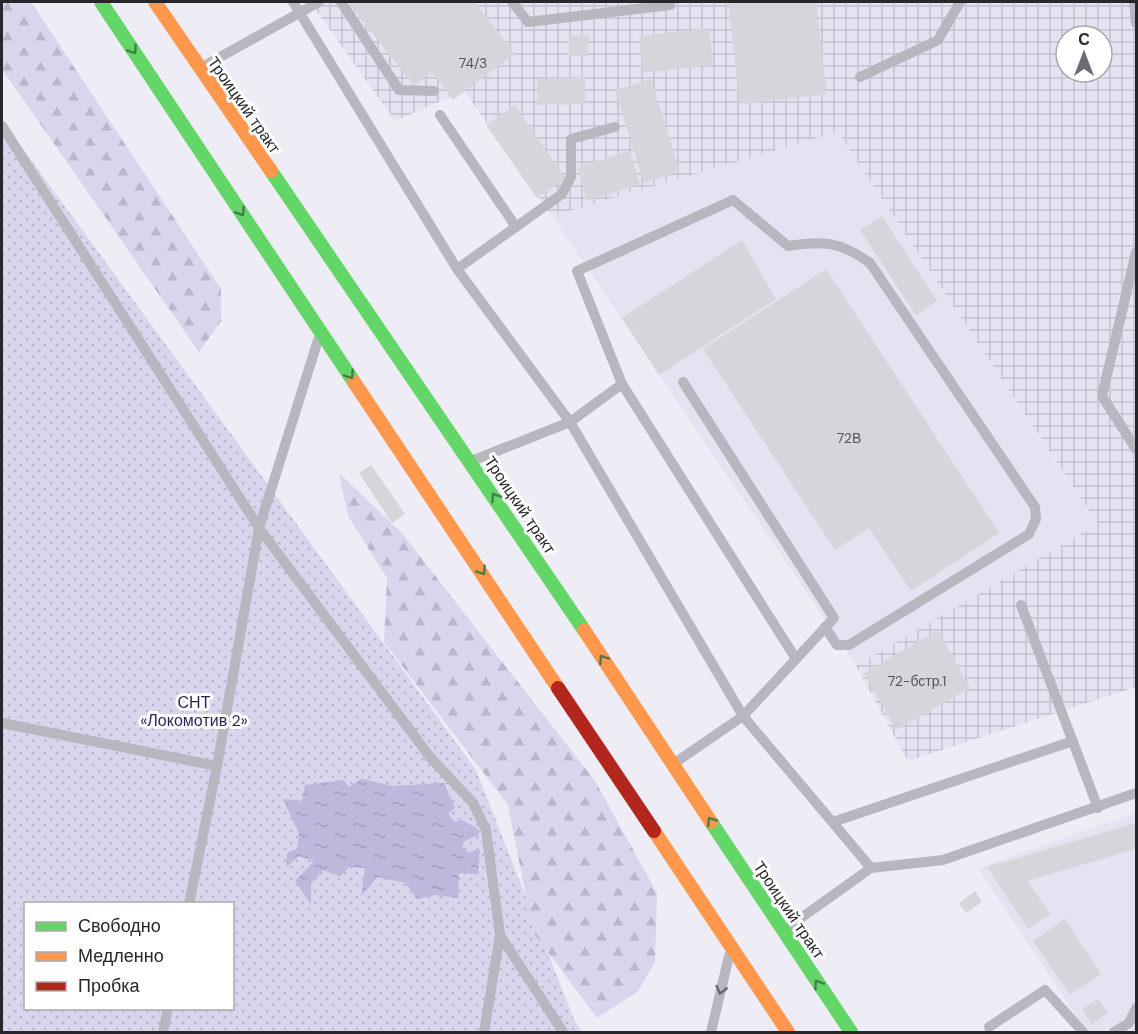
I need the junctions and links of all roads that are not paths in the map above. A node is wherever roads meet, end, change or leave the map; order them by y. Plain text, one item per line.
1 (101, 2) edge
2 (155, 2) edge
3 (319, 2) edge
4 (341, 2) edge
5 (512, 2) edge
6 (670, 2) edge
7 (960, 2) edge
8 (1134, 2) edge
9 (297, 6) edge
10 (1137, 23) edge
11 (199, 69) junction
12 (860, 77) dead end
13 (434, 92) dead end
14 (440, 115) dead end
15 (2, 126) edge
16 (615, 127) dead end
17 (516, 227) junction
18 (1137, 252) edge
19 (457, 269) junction
20 (321, 331) junction
21 (683, 382) dead end
22 (622, 384) junction
23 (570, 422) junction
24 (1137, 449) edge
25 (471, 461) junction
26 (259, 528) junction
27 (1021, 605) dead end
28 (825, 627) junction
29 (796, 658) junction
30 (743, 716) junction
31 (2, 723) edge
32 (1073, 741) junction
33 (673, 764) junction
34 (217, 766) junction
35 (1137, 793) edge
36 (1098, 808) junction
37 (832, 822) junction
38 (871, 868) junction
39 (189, 902) edge
40 (783, 931) junction
41 (500, 935) junction
42 (731, 947) junction
43 (1137, 1008) edge
44 (168, 1010) edge
45 (1133, 1022) edge
46 (989, 1027) dead end
47 (163, 1032) edge
48 (484, 1032) edge
49 (563, 1032) edge
50 (711, 1032) edge
51 (788, 1032) edge
52 (851, 1032) edge
53 (1083, 1032) edge
54 (1114, 1032) edge

1 -> 20 main road
2 - 11 main road, Троицкий тракт
3 - 9 lane
4 - 13 lane
5 - 6 lane
7 - 12 lane
8 - 10 lane
9 - 11 lane
9 - 19 lane
11 - 25 main road, Троицкий тракт
14 - 17 lane
15 - 26 lane
16 - 17 lane
17 - 19 lane
18 - 24 lane
19 - 23 lane
20 - 26 lane
20 -> 42 main road
21 - 28 lane
22 - 23 lane
22 - 28 lane
22 - 29 lane
23 - 25 lane
23 - 30 lane
33 -> 25 main road, Троицкий тракт
26 - 34 lane
26 - 41 lane
27 - 32 lane
28 - 29 lane
29 - 30 lane
30 - 33 lane
30 - 37 lane
31 - 34 lane
32 - 36 lane
32 - 37 lane
40 -> 33 main road, Троицкий тракт
34 - 39 lane
35 - 36 lane
36 - 38 lane
37 - 38 lane
38 - 40 lane
52 -> 40 main road, Троицкий тракт
41 - 48 lane
41 - 49 lane
42 -> 50 lane
42 - 51 main road
43 - 45 lane
44 - 47 lane
45 - 54 lane
46 - 53 lane

